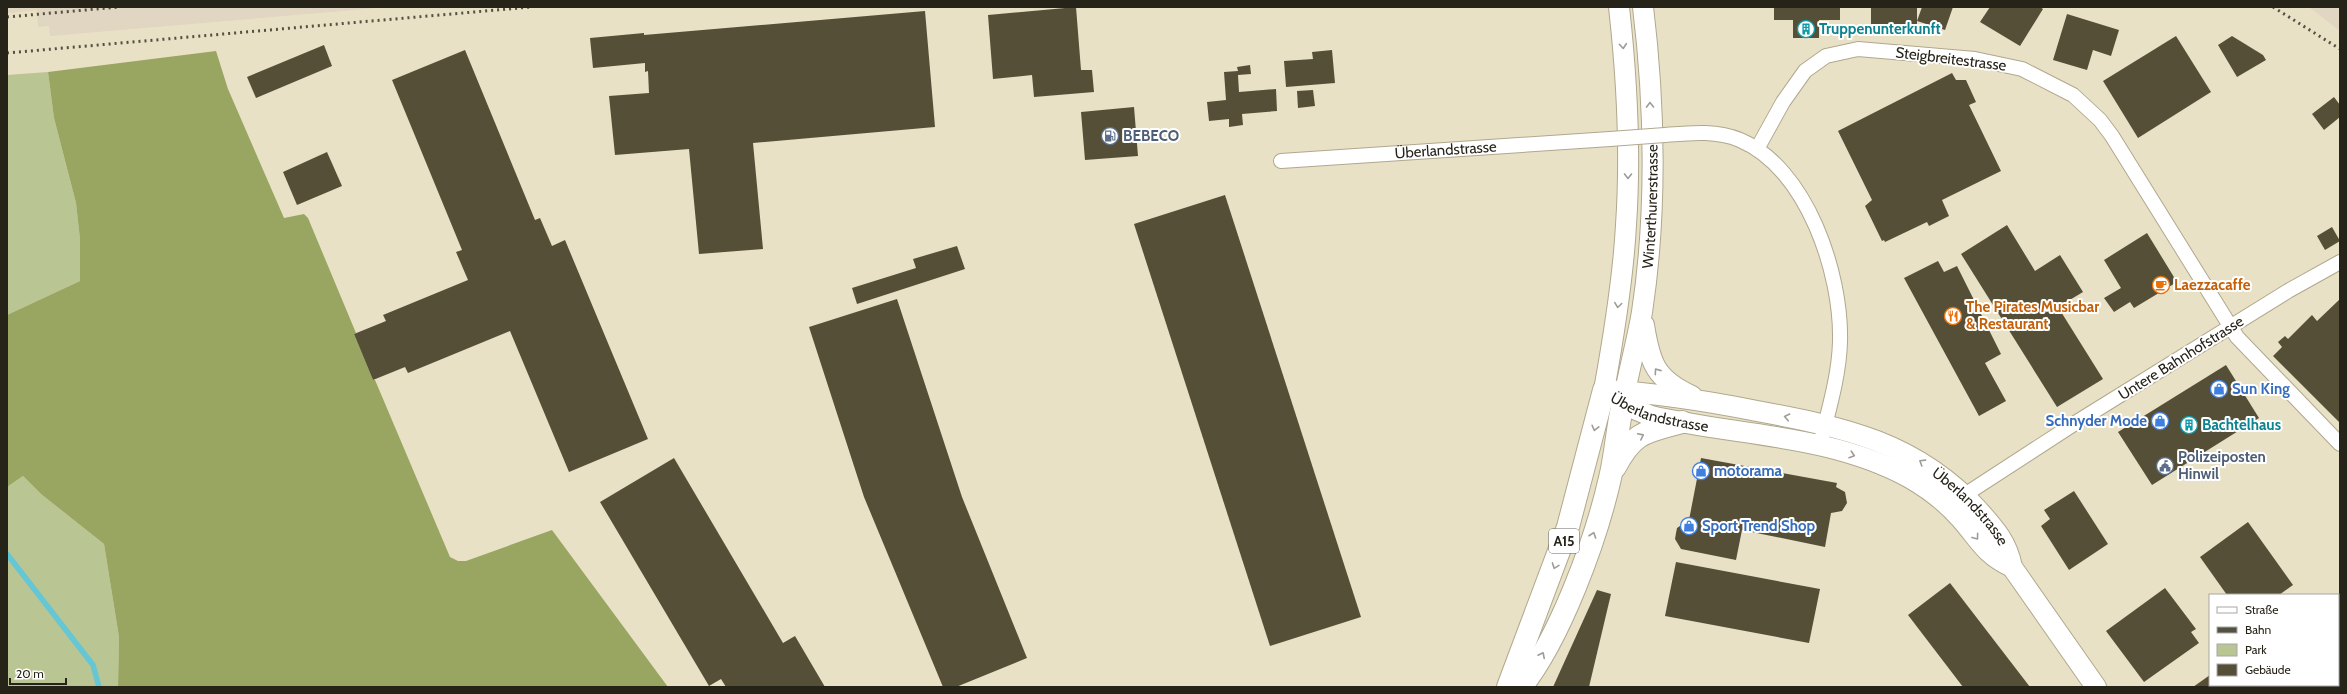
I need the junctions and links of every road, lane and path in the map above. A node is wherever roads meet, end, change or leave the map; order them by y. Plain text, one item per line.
1 (1619, 7) edge
2 (1643, 7) edge
3 (1757, 149) junction
4 (1281, 161) dead end
5 (2340, 262) edge
6 (1642, 312) junction
7 (2231, 327) junction
8 (1617, 395) junction
9 (1701, 400) junction
10 (1682, 422) junction
11 (1825, 424) junction
12 (2340, 444) edge
13 (1820, 445) junction
14 (1610, 477) junction
15 (1963, 496) junction
16 (2012, 567) junction
17 (1508, 687) edge
18 (1521, 687) edge
19 (2096, 687) edge

1 -> 8 main road, Winterthurerstrasse
6 -> 2 main road, Winterthurerstrasse
3 - 4 street, Überlandstrasse, bridge
3 - 7 street, Steigbreitestrasse
3 - 11 street
5 - 7 street, Untere Bahnhofstrasse
6 - 8 main road, Winterthurerstrasse
9 -> 6 main road
7 - 12 street, Steigbreitestrasse
7 - 15 street, Untere Bahnhofstrasse
8 - 9 main road, Überlandstrasse
8 - 10 main road, Überlandstrasse
8 - 14 highway, A15
8 -> 17 highway, A15
11 -> 9 main road, Überlandstrasse
10 - 13 main road, Überlandstrasse
14 -> 10 highway
11 - 13 street
15 -> 11 main road, Überlandstrasse
13 -> 16 main road, Überlandstrasse
18 -> 14 highway, A15
15 - 16 main road, Überlandstrasse
16 - 19 main road, Überlandstrasse

